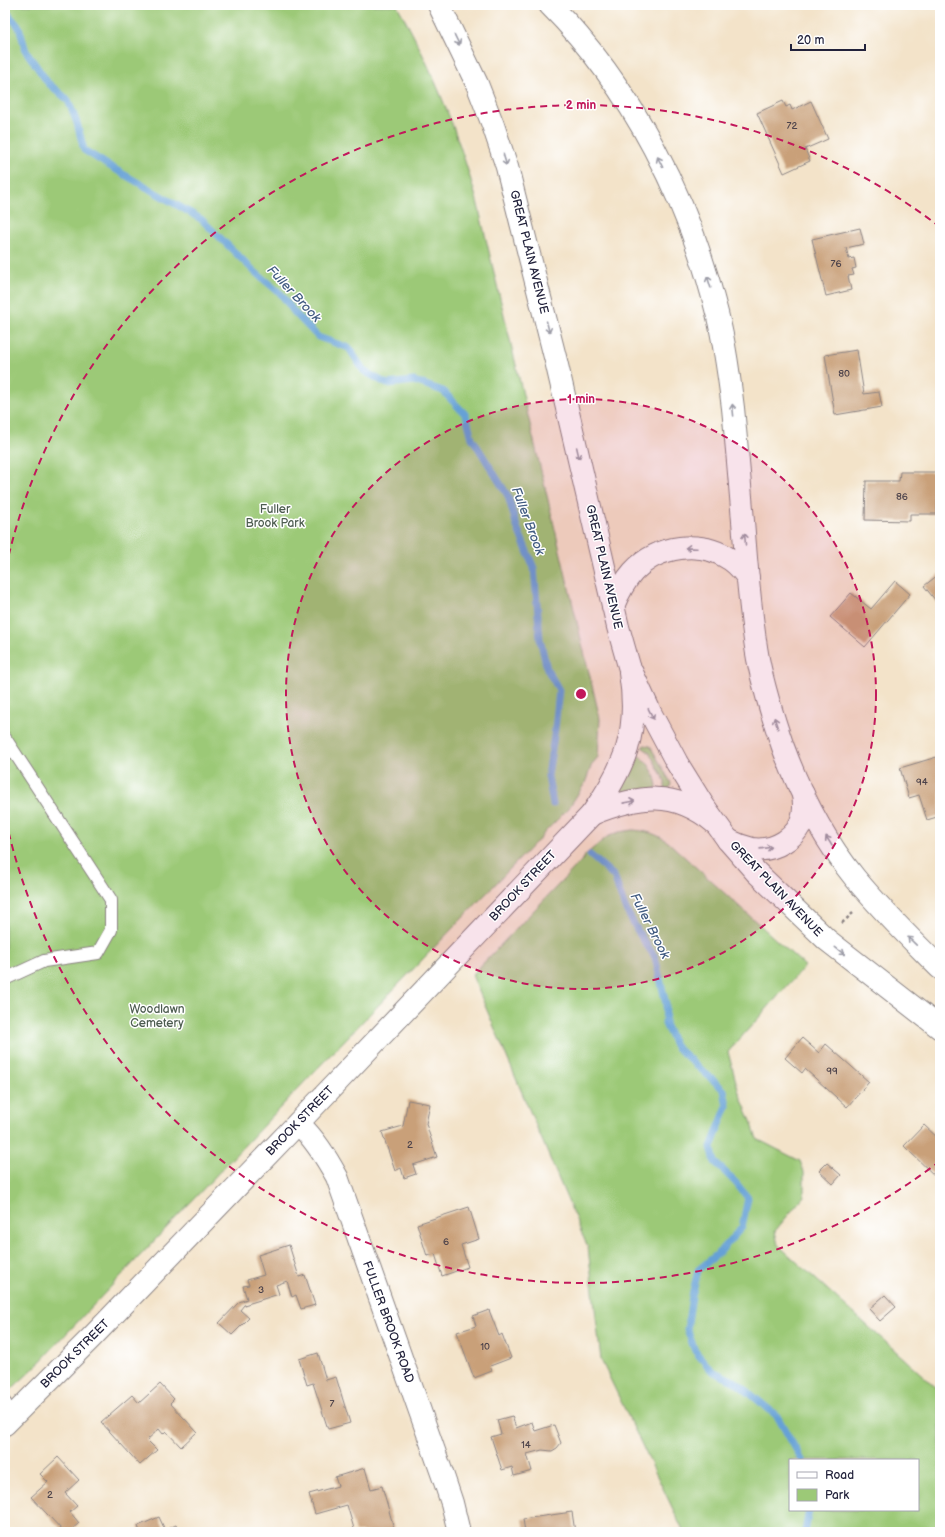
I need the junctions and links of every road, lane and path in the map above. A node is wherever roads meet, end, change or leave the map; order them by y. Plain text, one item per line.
1 (439, 5) edge
2 (550, 5) edge
3 (748, 578) junction
4 (613, 606) junction
5 (629, 666) junction
6 (5, 738) edge
7 (804, 794) junction
8 (592, 814) junction
9 (715, 823) junction
10 (728, 840) junction
11 (855, 912) dead end
12 (840, 925) dead end
13 (940, 968) edge
14 (5, 979) edge
15 (940, 1028) edge
16 (298, 1123) junction
17 (7, 1415) edge
18 (459, 1532) edge

1 -> 4 main road, GREAT PLAIN AVENUE
3 -> 2 main road
3 -> 4 main road
7 -> 3 main road
4 - 5 main road, GREAT PLAIN AVENUE
5 - 8 main road, BROOK STREET
5 -> 9 main road, GREAT PLAIN AVENUE
6 - 14 lane
10 -> 7 main road
13 -> 7 main road
8 -> 9 main road, BROOK STREET
8 - 16 main road, BROOK STREET
9 - 10 main road, GREAT PLAIN AVENUE
10 -> 15 main road, GREAT PLAIN AVENUE
11 - 12 path
16 - 17 main road, BROOK STREET
16 - 18 main road, FULLER BROOK ROAD

